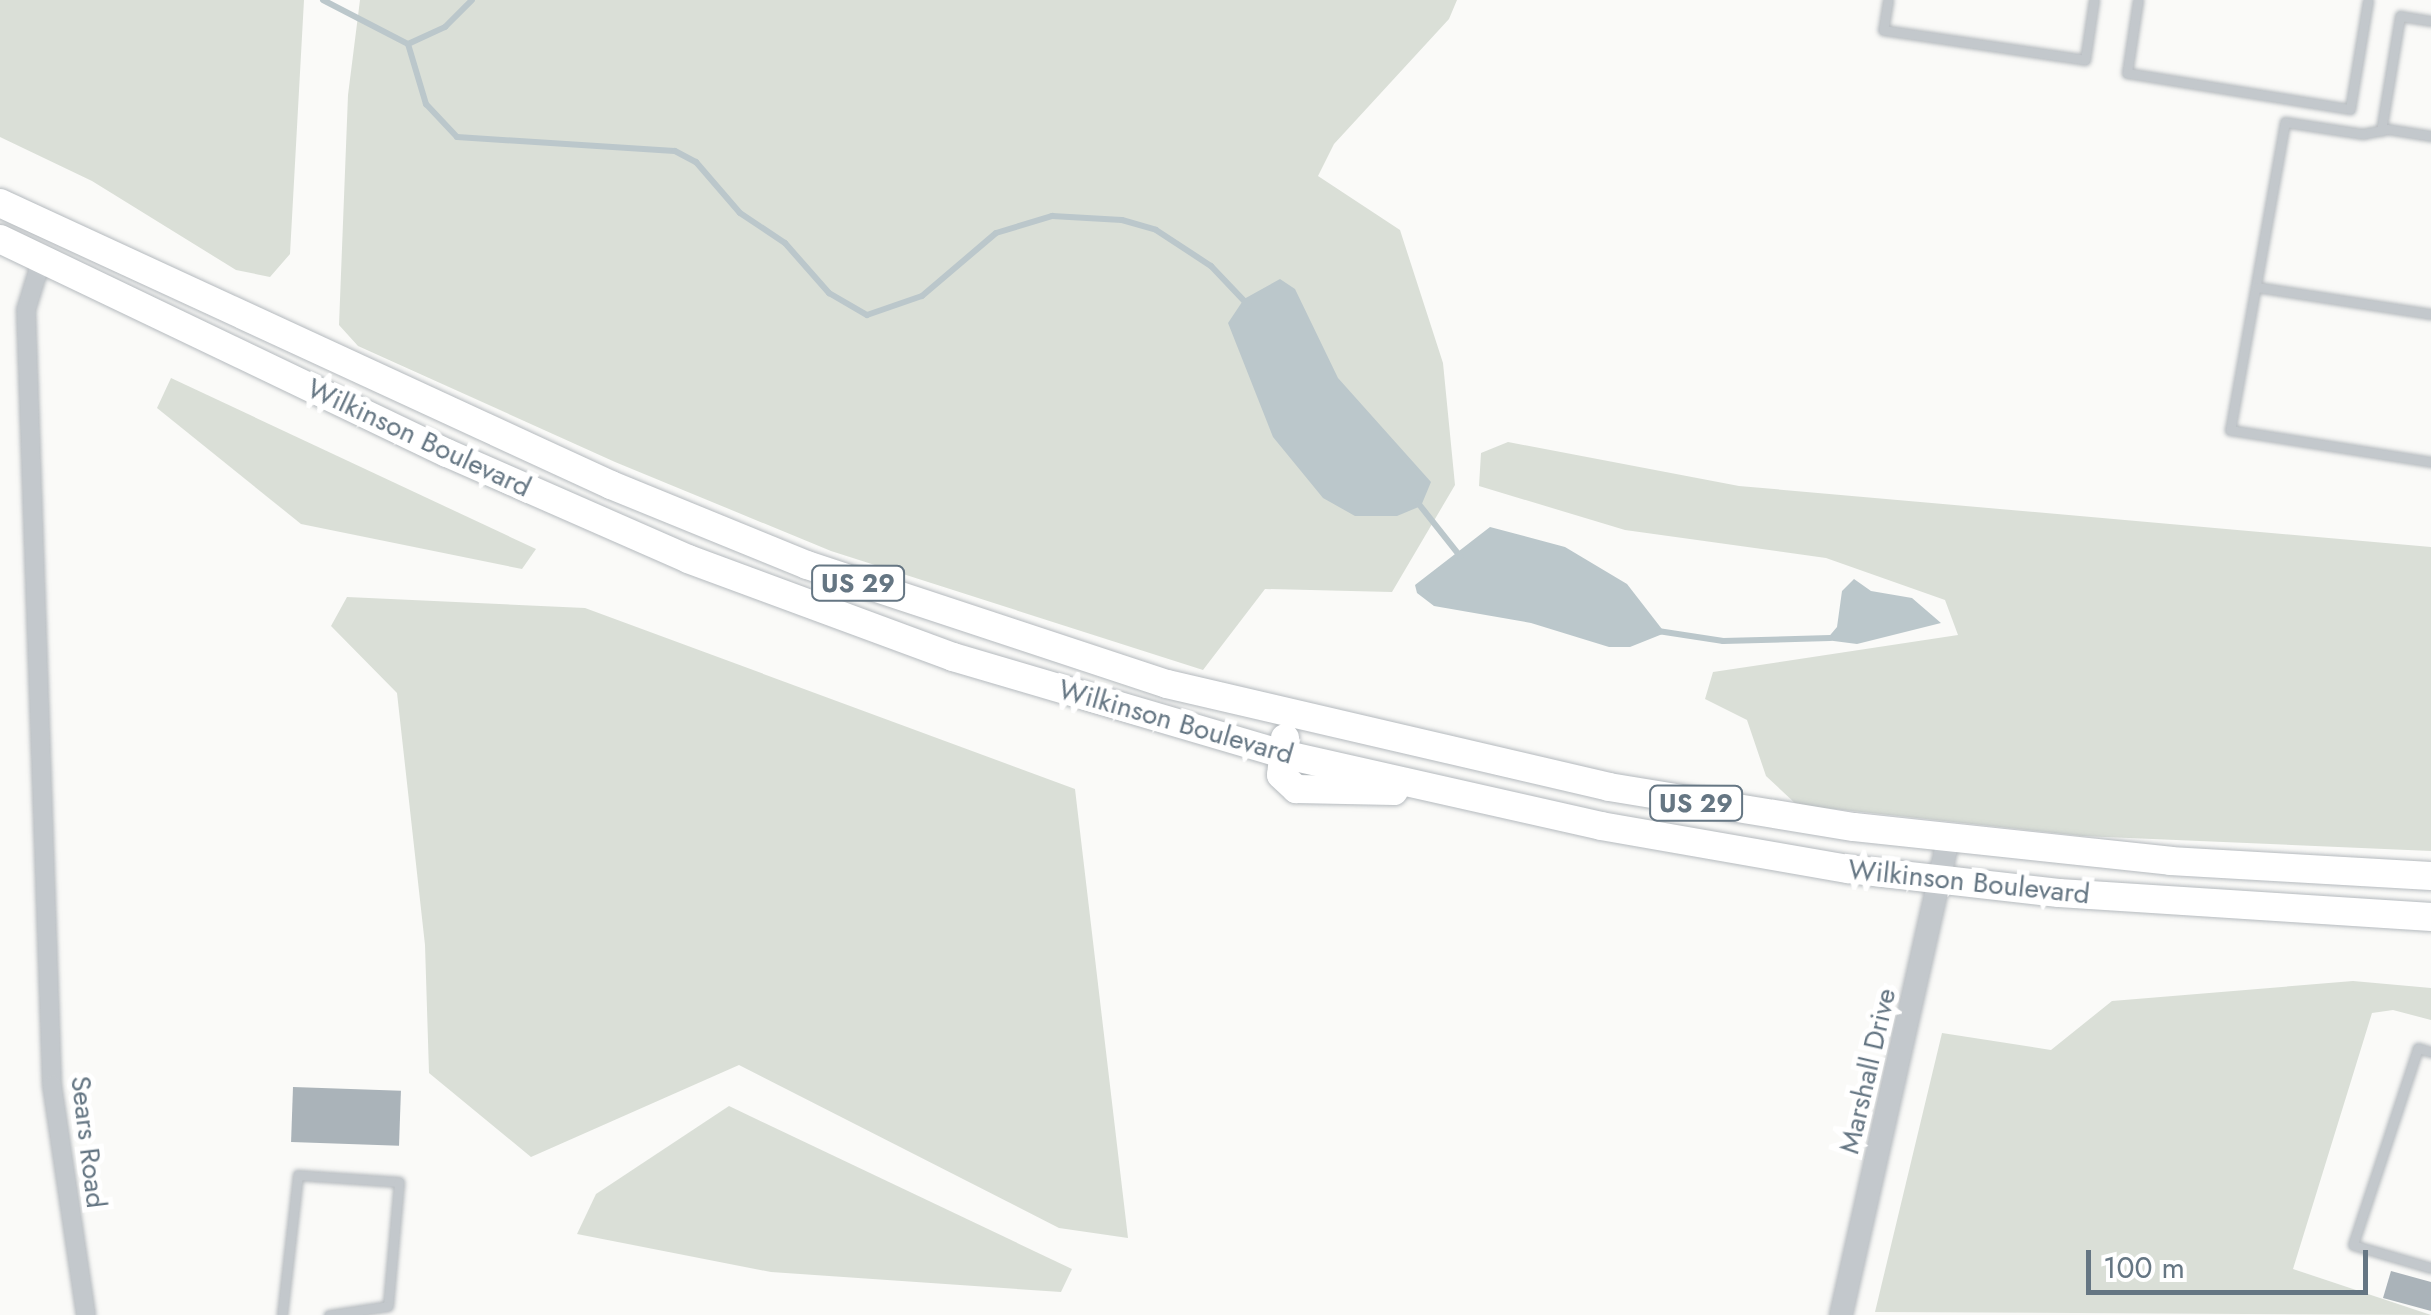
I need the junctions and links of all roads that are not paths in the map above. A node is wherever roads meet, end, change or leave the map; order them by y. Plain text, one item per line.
1 (1888, 0) edge
2 (2094, 0) edge
3 (2138, 0) edge
4 (2368, 0) edge
5 (2431, 21) edge
6 (2381, 130) junction
7 (2431, 136) edge
8 (0, 203) edge
9 (0, 239) edge
10 (42, 258) junction
11 (2256, 287) junction
12 (2431, 314) edge
13 (297, 340) junction
14 (280, 373) junction
15 (2431, 462) edge
16 (1290, 717) junction
17 (1282, 754) junction
18 (1948, 840) junction
19 (2431, 876) edge
20 (1944, 880) junction
21 (2431, 917) edge
22 (2431, 1052) edge
23 (2431, 1268) edge
24 (86, 1315) edge
25 (282, 1315) edge
26 (329, 1315) edge
27 (1840, 1315) edge

1 - 2 lane
3 - 4 lane
5 - 6 lane
6 - 7 lane
6 - 11 lane
8 - 13 main road, Wilkinson Boulevard / US 29
9 - 10 main road, Wilkinson Boulevard / US 29
10 - 14 main road, Wilkinson Boulevard / US 29
10 - 24 street, Sears Road
11 - 12 lane
11 - 15 lane
13 - 14 main road
13 - 16 main road, Wilkinson Boulevard / US 29
14 - 17 main road, Wilkinson Boulevard / US 29
16 - 17 main road
16 - 18 main road, Wilkinson Boulevard / US 29
17 - 20 main road, Wilkinson Boulevard / US 29
18 - 19 main road, Wilkinson Boulevard / US 29
18 - 20 street, Marshall Drive
20 - 21 main road, Wilkinson Boulevard / US 29
20 - 27 street, Marshall Drive
22 - 23 lane
25 - 26 lane

